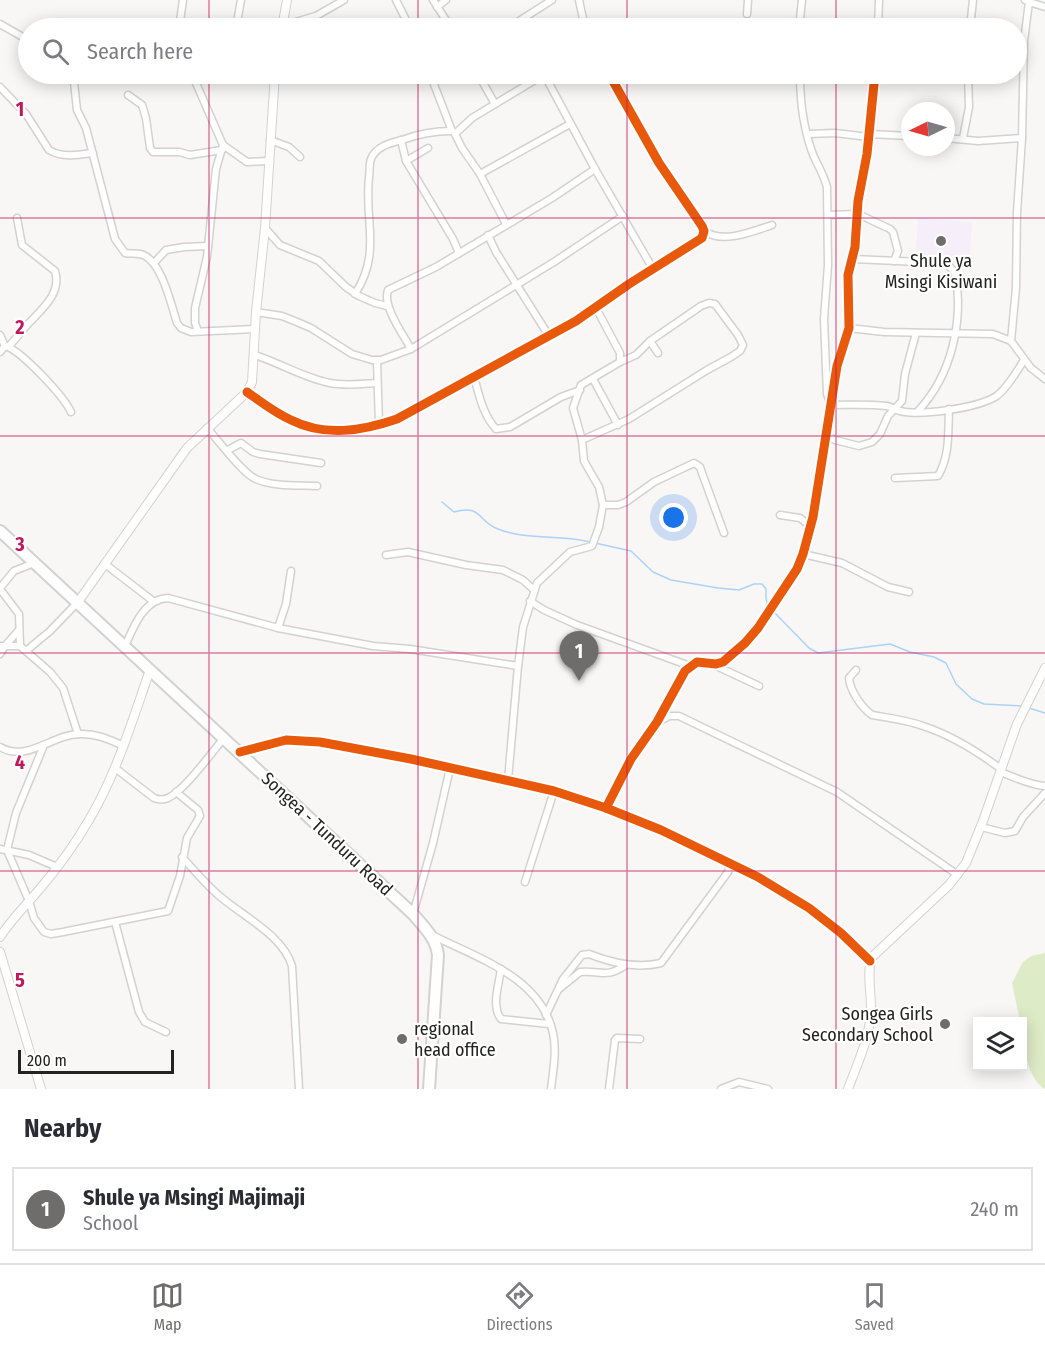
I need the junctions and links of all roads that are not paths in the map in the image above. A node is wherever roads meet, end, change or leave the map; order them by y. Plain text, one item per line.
1 (183, 0) edge
2 (241, 0) edge
3 (287, 0) edge
4 (344, 0) edge
5 (396, 0) edge
6 (433, 0) edge
7 (446, 0) edge
8 (552, 0) edge
9 (579, 0) edge
10 (748, 0) edge
11 (802, 0) edge
12 (879, 0) edge
13 (973, 0) edge
14 (1028, 1) edge
15 (437, 7) junction
16 (1045, 7) edge
17 (747, 14) dead end
18 (180, 18) edge
19 (238, 18) edge
20 (284, 18) edge
21 (310, 18) edge
22 (405, 18) edge
23 (444, 18) edge
24 (524, 18) edge
25 (583, 18) edge
26 (800, 18) edge
27 (878, 18) edge
28 (971, 18) edge
29 (1027, 18) edge
30 (0, 24) edge
31 (18, 34) edge
32 (74, 84) edge
33 (196, 84) edge
34 (274, 84) edge
35 (434, 84) edge
36 (484, 84) edge
37 (528, 84) edge
38 (550, 84) edge
39 (615, 84) edge
40 (801, 84) edge
41 (873, 84) edge
42 (968, 84) edge
43 (1023, 84) edge
44 (0, 87) edge
45 (128, 95) dead end
46 (495, 104) junction
47 (570, 123) junction
48 (453, 133) junction
49 (808, 134) junction
50 (869, 136) junction
51 (901, 136) edge
52 (955, 138) edge
53 (963, 138) junction
54 (1022, 138) junction
55 (401, 140) junction
56 (270, 141) junction
57 (223, 148) junction
58 (428, 148) dead end
59 (93, 153) junction
60 (300, 157) dead end
61 (268, 161) junction
62 (406, 161) junction
63 (595, 169) junction
64 (480, 174) junction
65 (858, 214) junction
66 (828, 215) junction
67 (623, 216) junction
68 (17, 218) dead end
69 (506, 224) junction
70 (772, 225) dead end
71 (265, 228) junction
72 (704, 231) junction
73 (488, 235) junction
74 (208, 246) junction
75 (459, 253) junction
76 (853, 259) junction
77 (894, 261) junction
78 (154, 263) junction
79 (653, 269) junction
80 (517, 283) junction
81 (356, 294) junction
82 (387, 306) junction
83 (596, 308) junction
84 (256, 312) junction
85 (255, 328) junction
86 (849, 328) junction
87 (198, 331) junction
88 (916, 333) junction
89 (957, 333) junction
90 (0, 335) edge
91 (549, 336) junction
92 (650, 341) junction
93 (1011, 341) junction
94 (7, 347) junction
95 (411, 349) junction
96 (0, 352) edge
97 (620, 353) junction
98 (658, 353) dead end
99 (636, 355) junction
100 (255, 356) junction
101 (376, 360) junction
102 (1024, 360) junction
103 (620, 362) junction
104 (474, 376) junction
105 (593, 379) junction
106 (1045, 379) edge
107 (377, 383) junction
108 (580, 390) junction
109 (247, 392) junction
110 (561, 397) junction
111 (831, 405) junction
112 (573, 408) junction
113 (894, 409) junction
114 (949, 409) junction
115 (918, 411) junction
116 (70, 412) dead end
117 (379, 425) junction
118 (618, 425) junction
119 (207, 428) junction
120 (827, 436) junction
121 (582, 440) junction
122 (228, 450) junction
123 (321, 463) dead end
124 (895, 478) dead end
125 (317, 486) dead end
126 (603, 505) junction
127 (780, 515) dead end
128 (810, 526) junction
129 (0, 531) edge
130 (724, 533) dead end
131 (803, 554) junction
132 (386, 555) dead end
133 (34, 563) junction
134 (105, 564) junction
135 (291, 571) dead end
136 (0, 588) edge
137 (534, 590) junction
138 (909, 592) dead end
139 (530, 601) junction
140 (78, 602) junction
141 (153, 602) junction
142 (278, 628) junction
143 (20, 629) junction
144 (2, 646) edge
145 (20, 646) junction
146 (125, 646) junction
147 (26, 651) junction
148 (0, 654) edge
149 (711, 664) junction
150 (518, 666) junction
151 (690, 666) junction
152 (1045, 668) edge
153 (150, 670) junction
154 (856, 670) dead end
155 (759, 686) dead end
156 (657, 722) junction
157 (78, 734) junction
158 (225, 738) junction
159 (44, 745) junction
160 (0, 747) edge
161 (124, 747) junction
162 (240, 752) junction
163 (115, 768) junction
164 (450, 768) junction
165 (1001, 770) junction
166 (508, 780) junction
167 (1041, 786) edge
168 (554, 791) junction
169 (176, 792) junction
170 (1044, 794) edge
171 (606, 808) junction
172 (981, 827) junction
173 (4, 849) edge
174 (182, 857) junction
175 (731, 863) junction
176 (57, 867) junction
177 (958, 875) junction
178 (525, 882) dead end
179 (29, 901) junction
180 (413, 914) junction
181 (116, 922) junction
182 (429, 933) junction
183 (0, 937) edge
184 (0, 952) edge
185 (870, 961) junction
186 (627, 965) junction
187 (501, 969) junction
188 (558, 990) junction
189 (546, 1015) junction
190 (549, 1024) junction
191 (166, 1032) dead end
192 (640, 1039) dead end
193 (40, 1089) edge
194 (299, 1089) edge
195 (429, 1089) edge
196 (553, 1089) edge
197 (609, 1089) edge
198 (721, 1089) edge
199 (768, 1089) edge
200 (848, 1089) edge

1 - 18 street
2 - 19 street
3 - 20 street
4 - 21 street
5 - 22 street
6 - 15 street
7 - 15 street
8 - 24 street
9 - 25 street
10 - 17 street
11 - 26 street
12 - 27 street
13 - 28 street
14 - 16 street
14 - 29 street
15 - 23 street
30 - 31 street
32 - 59 street
33 - 57 street
34 - 56 street
35 - 48 street
36 - 46 street
37 - 46 street
38 - 47 street
39 - 72 street
40 - 49 street
41 - 50 street
42 - 53 street
43 - 54 street
44 - 59 street
45 - 57 street
46 - 48 street
47 - 63 street
47 - 64 street
48 - 55 street
48 - 64 street
49 - 50 street
49 - 66 street
50 - 51 street
50 - 65 street
52 - 53 street
53 - 54 street
54 - 93 street
55 - 62 street
55 - 81 street
56 - 60 street
56 - 61 street
57 - 61 street
57 - 74 street
58 - 62 street
59 - 78 street
61 - 71 street
62 - 75 street
63 - 67 street
63 - 69 street
64 - 69 street
65 - 66 street
65 - 76 street
65 - 77 street
66 - 111 street
67 - 79 street
67 - 80 street
68 - 94 street
69 - 73 street
70 - 72 street
71 - 81 street
71 - 84 street
72 - 79 street
73 - 75 street
73 - 80 street
74 - 78 street
74 - 87 street
75 - 82 street
76 - 77 street
76 - 86 street
77 - 89 street
78 - 87 street
79 - 83 street
80 - 91 street
80 - 95 street
81 - 82 street
82 - 95 street
83 - 91 street
83 - 97 street
84 - 85 street
84 - 101 street
85 - 87 street
85 - 100 street
86 - 88 street
86 - 111 street
88 - 89 street
88 - 113 street
89 - 93 street
89 - 115 street
90 - 94 street
91 - 104 street
92 - 98 street
92 - 99 street
92 - 118 street
93 - 102 street
94 - 96 street
94 - 116 street
95 - 101 street
97 - 99 street
97 - 103 street
99 - 103 street
100 - 107 street
100 - 109 street
101 - 107 street
102 - 106 street
102 - 114 street
103 - 105 street
104 - 110 street
104 - 117 street
105 - 108 street
105 - 118 street
107 - 117 street
108 - 110 street
108 - 112 street
109 - 117 street
109 - 119 street
110 - 112 street
111 - 113 street
111 - 120 street
112 - 121 street
113 - 115 street
113 - 120 street
114 - 115 street
114 - 124 street
118 - 121 street
119 - 122 street
119 - 134 street
120 - 128 street
121 - 126 street
122 - 123 street
122 - 125 street
126 - 130 street
126 - 137 street
127 - 128 street
128 - 131 street
129 - 133 highway, Songea - Tunduru Road
131 - 138 street
131 - 149 street
132 - 137 street
133 - 136 street
133 - 140 highway, Songea - Tunduru Road
134 - 140 street
134 - 141 street
135 - 142 street
136 - 143 street
137 - 139 street
139 - 150 street
139 - 151 street
140 - 146 highway, Songea - Tunduru Road
140 - 147 street
141 - 142 street
141 - 146 street
142 - 150 street
143 - 144 street
143 - 145 street
144 - 145 street
144 - 148 street
145 - 147 street
146 - 153 highway, Songea - Tunduru Road
147 - 157 street
149 - 151 street
149 - 155 street
150 - 166 street
151 - 156 street
152 - 165 street
153 - 158 highway, Songea - Tunduru Road
153 - 161 street
154 - 165 street
156 - 171 street
156 - 177 street
157 - 159 street
157 - 161 street
158 - 162 highway, Songea - Tunduru Road
158 - 169 street
159 - 160 street
159 - 173 street
161 - 163 street
162 - 164 street
162 - 180 highway, Songea - Tunduru Road
163 - 169 street
163 - 176 street
164 - 166 street
164 - 180 street
165 - 167 street
165 - 172 street
166 - 168 street
167 - 170 street
168 - 171 street
168 - 178 street
169 - 174 street
170 - 172 street
171 - 175 street
172 - 177 street
173 - 176 street
173 - 179 street
174 - 181 street
174 - 194 street
175 - 185 street
175 - 186 street
176 - 179 street
177 - 185 street
179 - 181 street
179 - 183 street
180 - 182 highway, Songea - Tunduru Road
181 - 191 street
182 - 187 street
182 - 195 highway, Songea - Tunduru Road
184 - 193 street
185 - 200 street
186 - 188 street
186 - 188 street
187 - 189 street
187 - 190 street
188 - 189 street
189 - 190 street
190 - 196 street
192 - 197 street
198 - 199 street

